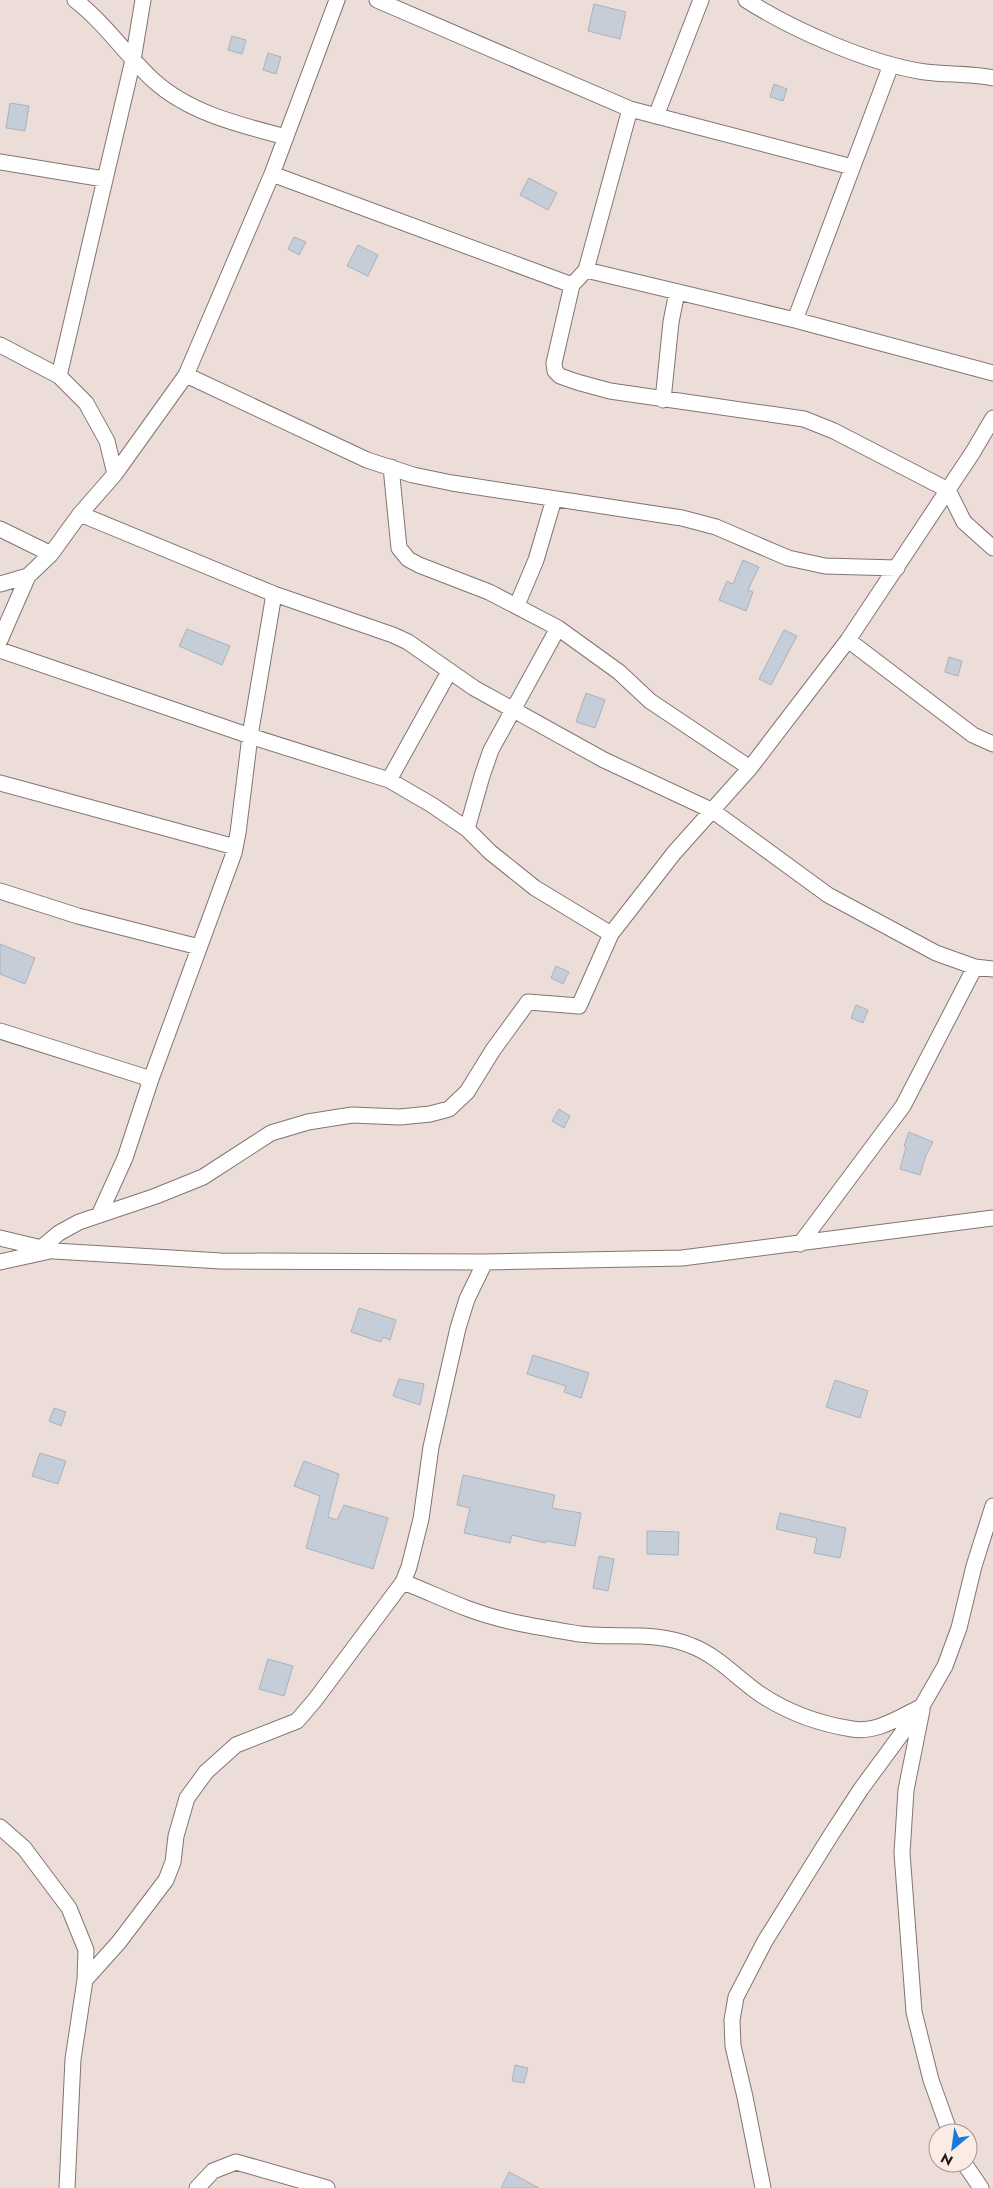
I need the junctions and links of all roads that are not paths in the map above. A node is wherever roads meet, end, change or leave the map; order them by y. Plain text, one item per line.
1 (75, 0) edge
2 (143, 0) edge
3 (337, 0) edge
4 (378, 0) edge
5 (701, 0) edge
6 (746, 0) edge
7 (133, 60) junction
8 (890, 65) junction
9 (993, 78) edge
10 (630, 109) junction
11 (656, 116) junction
12 (286, 137) junction
13 (0, 162) edge
14 (852, 167) junction
15 (272, 174) junction
16 (104, 179) junction
17 (586, 270) junction
18 (572, 285) junction
19 (677, 292) junction
20 (795, 320) junction
21 (0, 345) edge
22 (993, 373) edge
23 (186, 375) junction
24 (59, 376) junction
25 (663, 400) junction
26 (993, 418) edge
27 (391, 468) junction
28 (115, 474) junction
29 (948, 490) junction
30 (554, 499) junction
31 (80, 514) junction
32 (0, 529) edge
33 (993, 548) edge
34 (51, 554) junction
35 (897, 568) junction
36 (28, 576) junction
37 (0, 584) edge
38 (274, 594) junction
39 (517, 605) junction
40 (558, 628) junction
41 (0, 640) edge
42 (848, 640) junction
43 (0, 650) edge
44 (449, 672) junction
45 (514, 710) junction
46 (250, 736) junction
47 (993, 744) edge
48 (750, 768) junction
49 (389, 780) junction
50 (0, 782) edge
51 (714, 810) junction
52 (467, 829) junction
53 (235, 847) junction
54 (0, 891) edge
55 (611, 934) junction
56 (199, 947) junction
57 (975, 967) junction
58 (993, 969) edge
59 (0, 1031) edge
60 (151, 1079) junction
61 (100, 1213) junction
62 (993, 1218) edge
63 (0, 1238) edge
64 (800, 1244) junction
65 (48, 1249) junction
66 (0, 1262) edge
67 (485, 1262) junction
68 (993, 1506) edge
69 (403, 1582) junction
70 (922, 1706) junction
71 (0, 1827) edge
72 (86, 1980) junction
73 (946, 2123) edge
74 (971, 2173) edge
75 (67, 2188) edge
76 (197, 2188) edge
77 (327, 2188) edge
78 (763, 2188) edge
79 (981, 2188) edge

1 - 7 street
2 - 7 street
3 - 12 street
4 - 10 street
5 - 11 street
6 - 8 street
7 - 12 street
7 - 16 street
8 - 9 street
8 - 14 street
10 - 11 street
10 - 17 street
11 - 14 street
12 - 15 street
13 - 16 street
14 - 20 street
15 - 18 street
15 - 23 street
16 - 24 street
17 - 18 street
17 - 19 street
18 - 25 street
19 - 20 street
19 - 25 street
20 - 22 street
21 - 24 street
23 - 27 street
23 - 28 street
24 - 28 street
25 - 29 street
26 - 29 street
27 - 30 street
27 - 39 street
28 - 31 street
29 - 33 street
29 - 35 street
30 - 35 street
30 - 39 street
31 - 34 street
31 - 38 street
32 - 34 street
34 - 36 street
35 - 42 street
36 - 37 street
36 - 41 street
38 - 44 street
38 - 46 street
39 - 40 street
40 - 45 street
40 - 48 street
42 - 47 street
42 - 48 street
43 - 46 street
44 - 45 street
44 - 49 street
45 - 51 street
45 - 52 street
46 - 49 street
46 - 53 street
48 - 51 street
49 - 52 street
50 - 53 street
51 - 55 street
51 - 57 street
52 - 55 street
53 - 56 street
54 - 56 street
55 - 61 street
56 - 60 street
57 - 58 street
57 - 64 street
59 - 60 street
60 - 61 street
61 - 65 street
62 - 64 street
63 - 65 street
64 - 67 street
65 - 66 street
65 - 67 street
67 - 69 street
68 - 70 street
69 - 70 street
69 - 72 street
70 - 73 street
70 - 78 street
71 - 72 street
72 - 75 street
74 - 79 street
76 - 77 street

